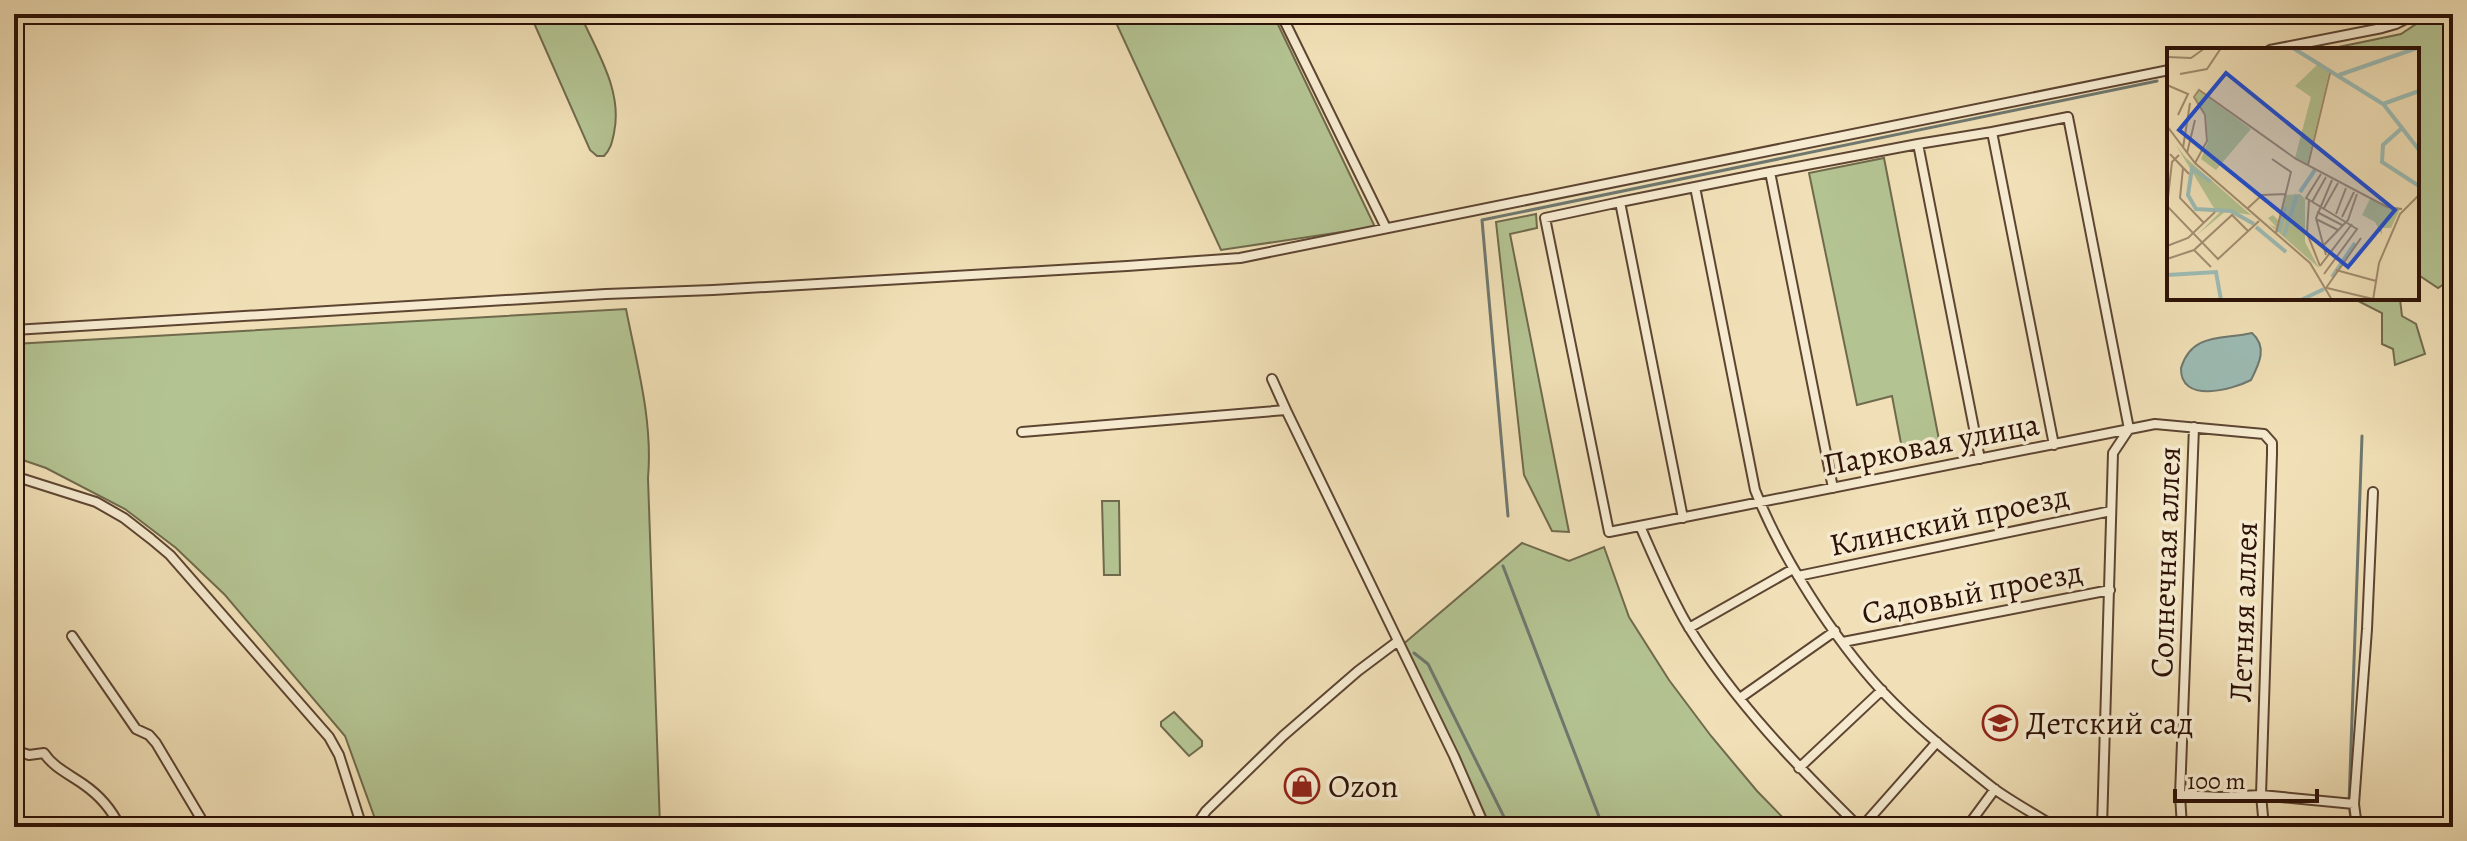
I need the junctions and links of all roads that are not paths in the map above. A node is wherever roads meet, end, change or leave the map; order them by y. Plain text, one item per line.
1 (1281, 14) edge
2 (2416, 14) edge
3 (2280, 48) edge
4 (2167, 70) edge
5 (1992, 132) junction
6 (1918, 144) junction
7 (1770, 172) junction
8 (1695, 187) junction
9 (1620, 202) junction
10 (1386, 228) junction
11 (14, 330) edge
12 (1272, 379) dead end
13 (1286, 410) junction
14 (2194, 427) junction
15 (2129, 429) junction
16 (1022, 432) dead end
17 (2264, 434) joint
18 (2054, 445) junction
19 (1980, 459) junction
20 (14, 476) edge
21 (1833, 488) junction
22 (2373, 492) dead end
23 (1760, 503) junction
24 (2111, 511) junction
25 (1683, 518) junction
26 (1640, 526) junction
27 (1795, 572) junction
28 (2110, 590) junction
29 (1689, 628) junction
30 (1835, 631) junction
31 (72, 636) dead end
32 (1398, 641) junction
33 (1843, 642) junction
34 (1882, 690) junction
35 (1740, 698) junction
36 (1937, 742) junction
37 (14, 750) edge
38 (1799, 768) junction
39 (1995, 789) junction
40 (2180, 795) junction
41 (2261, 795) junction
42 (2354, 804) junction
43 (120, 827) edge
44 (206, 827) edge
45 (362, 827) edge
46 (1195, 827) edge
47 (1485, 827) edge
48 (1860, 827) edge
49 (1967, 827) edge
50 (2055, 827) edge
51 (2102, 827) edge
52 (2182, 827) edge
53 (2264, 827) edge
54 (2357, 827) edge

1 - 10 street
2 - 3 street
4 - 10 street
5 - 6 street
5 - 15 street
5 - 18 street
6 - 7 street
6 - 19 street
7 - 8 street
7 - 21 street
8 - 9 street
8 - 23 street
9 - 25 street
9 - 26 street, Парковая улица
10 - 11 street
12 - 13 street
13 - 16 street
13 - 32 street
14 - 15 street, Парковая улица
14 - 17 street, Парковая улица
14 - 40 street, Солнечная аллея
15 - 18 street, Парковая улица
15 - 24 street
17 - 41 street, Летняя аллея
18 - 19 street, Парковая улица
19 - 21 street, Парковая улица
20 - 45 street
21 - 23 street, Парковая улица
22 - 42 street
23 - 25 street, Парковая улица
23 - 27 street
24 - 27 street, Клинский проезд
24 - 28 street
25 - 26 street, Парковая улица
26 - 29 street
27 - 29 street, Клинский проезд
27 - 30 street
28 - 33 street, Садовый проезд
28 - 51 street
29 - 35 street
30 - 33 street
30 - 35 street
31 - 44 street
32 - 46 street
32 - 47 street
33 - 34 street
34 - 36 street
34 - 38 street
35 - 38 street
36 - 39 street
36 - 48 street
37 - 43 street
38 - 48 street
39 - 49 street
39 - 50 street
40 - 41 street
40 - 52 street, Солнечная аллея
41 - 42 street
41 - 53 street, Летняя аллея
42 - 54 street

